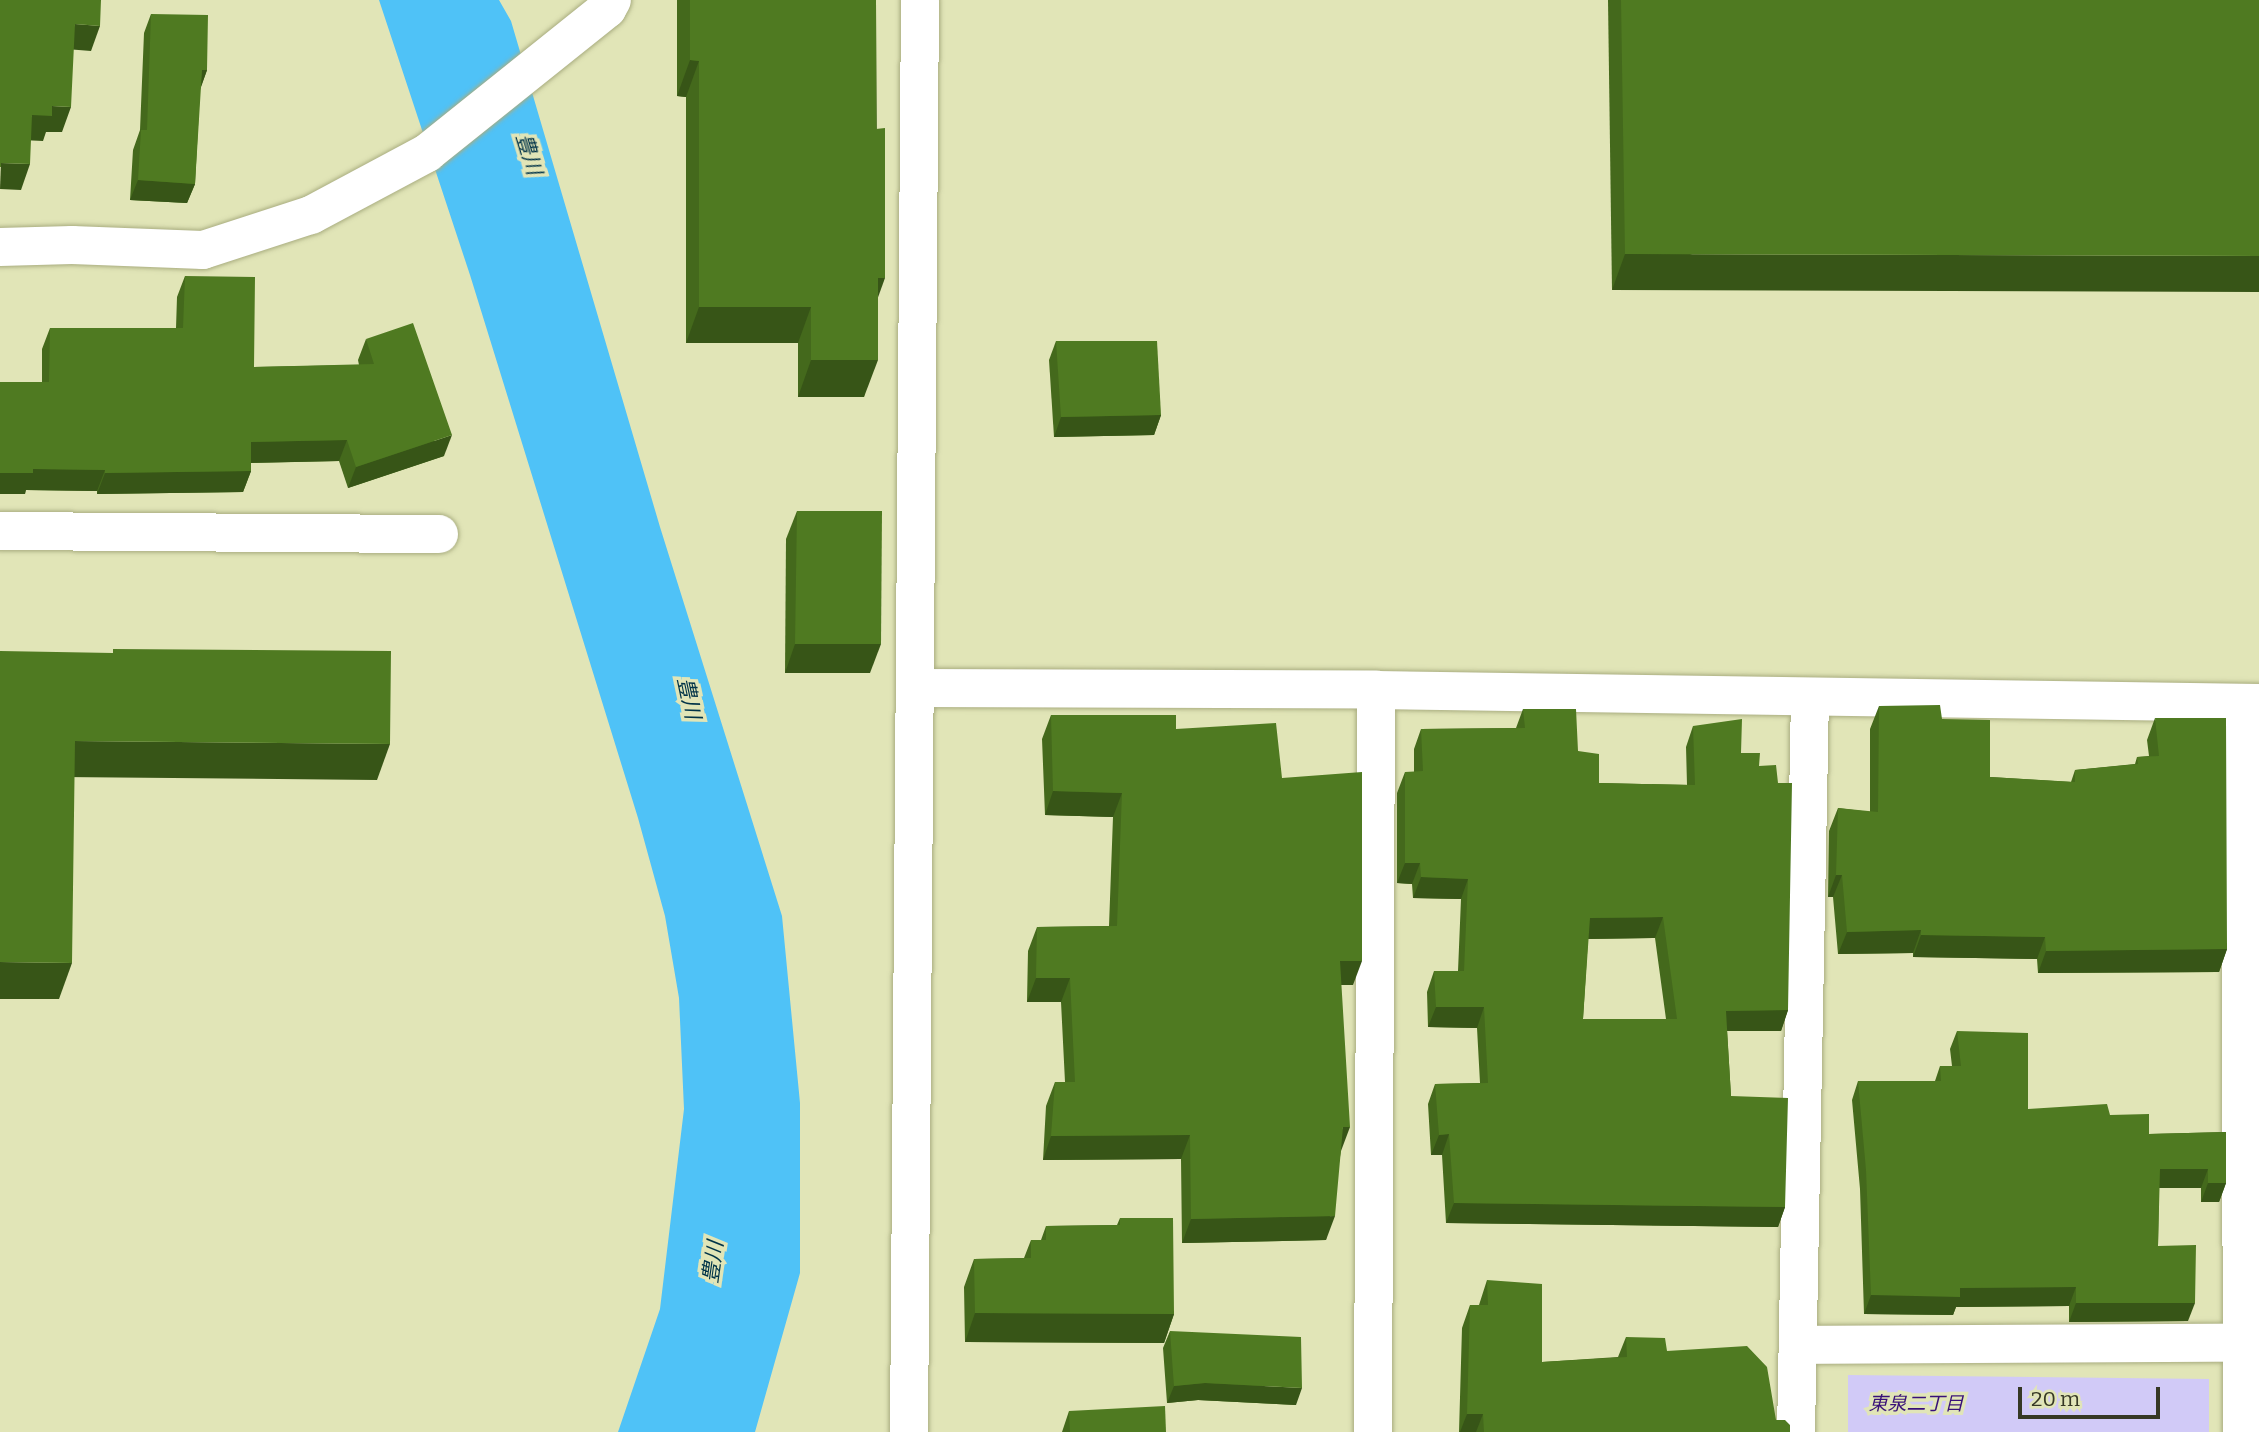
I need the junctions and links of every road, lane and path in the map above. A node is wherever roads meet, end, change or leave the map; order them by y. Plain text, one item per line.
1 (920, 0) edge
2 (610, 4) edge
3 (0, 247) edge
4 (0, 531) edge
5 (439, 534) dead end
6 (917, 688) junction
7 (1376, 690) junction
8 (1810, 697) junction
9 (2250, 703) edge
10 (2242, 1343) junction
11 (1798, 1345) junction
12 (909, 1432) edge
13 (1373, 1432) edge
14 (1796, 1432) edge
15 (2242, 1432) edge

1 - 6 street
2 - 3 street
4 - 5 street
6 - 7 street
6 - 12 street
7 - 8 street
7 - 13 street
8 - 9 street
8 - 11 street
9 - 10 street
10 - 11 street
10 - 15 street
11 - 14 street

